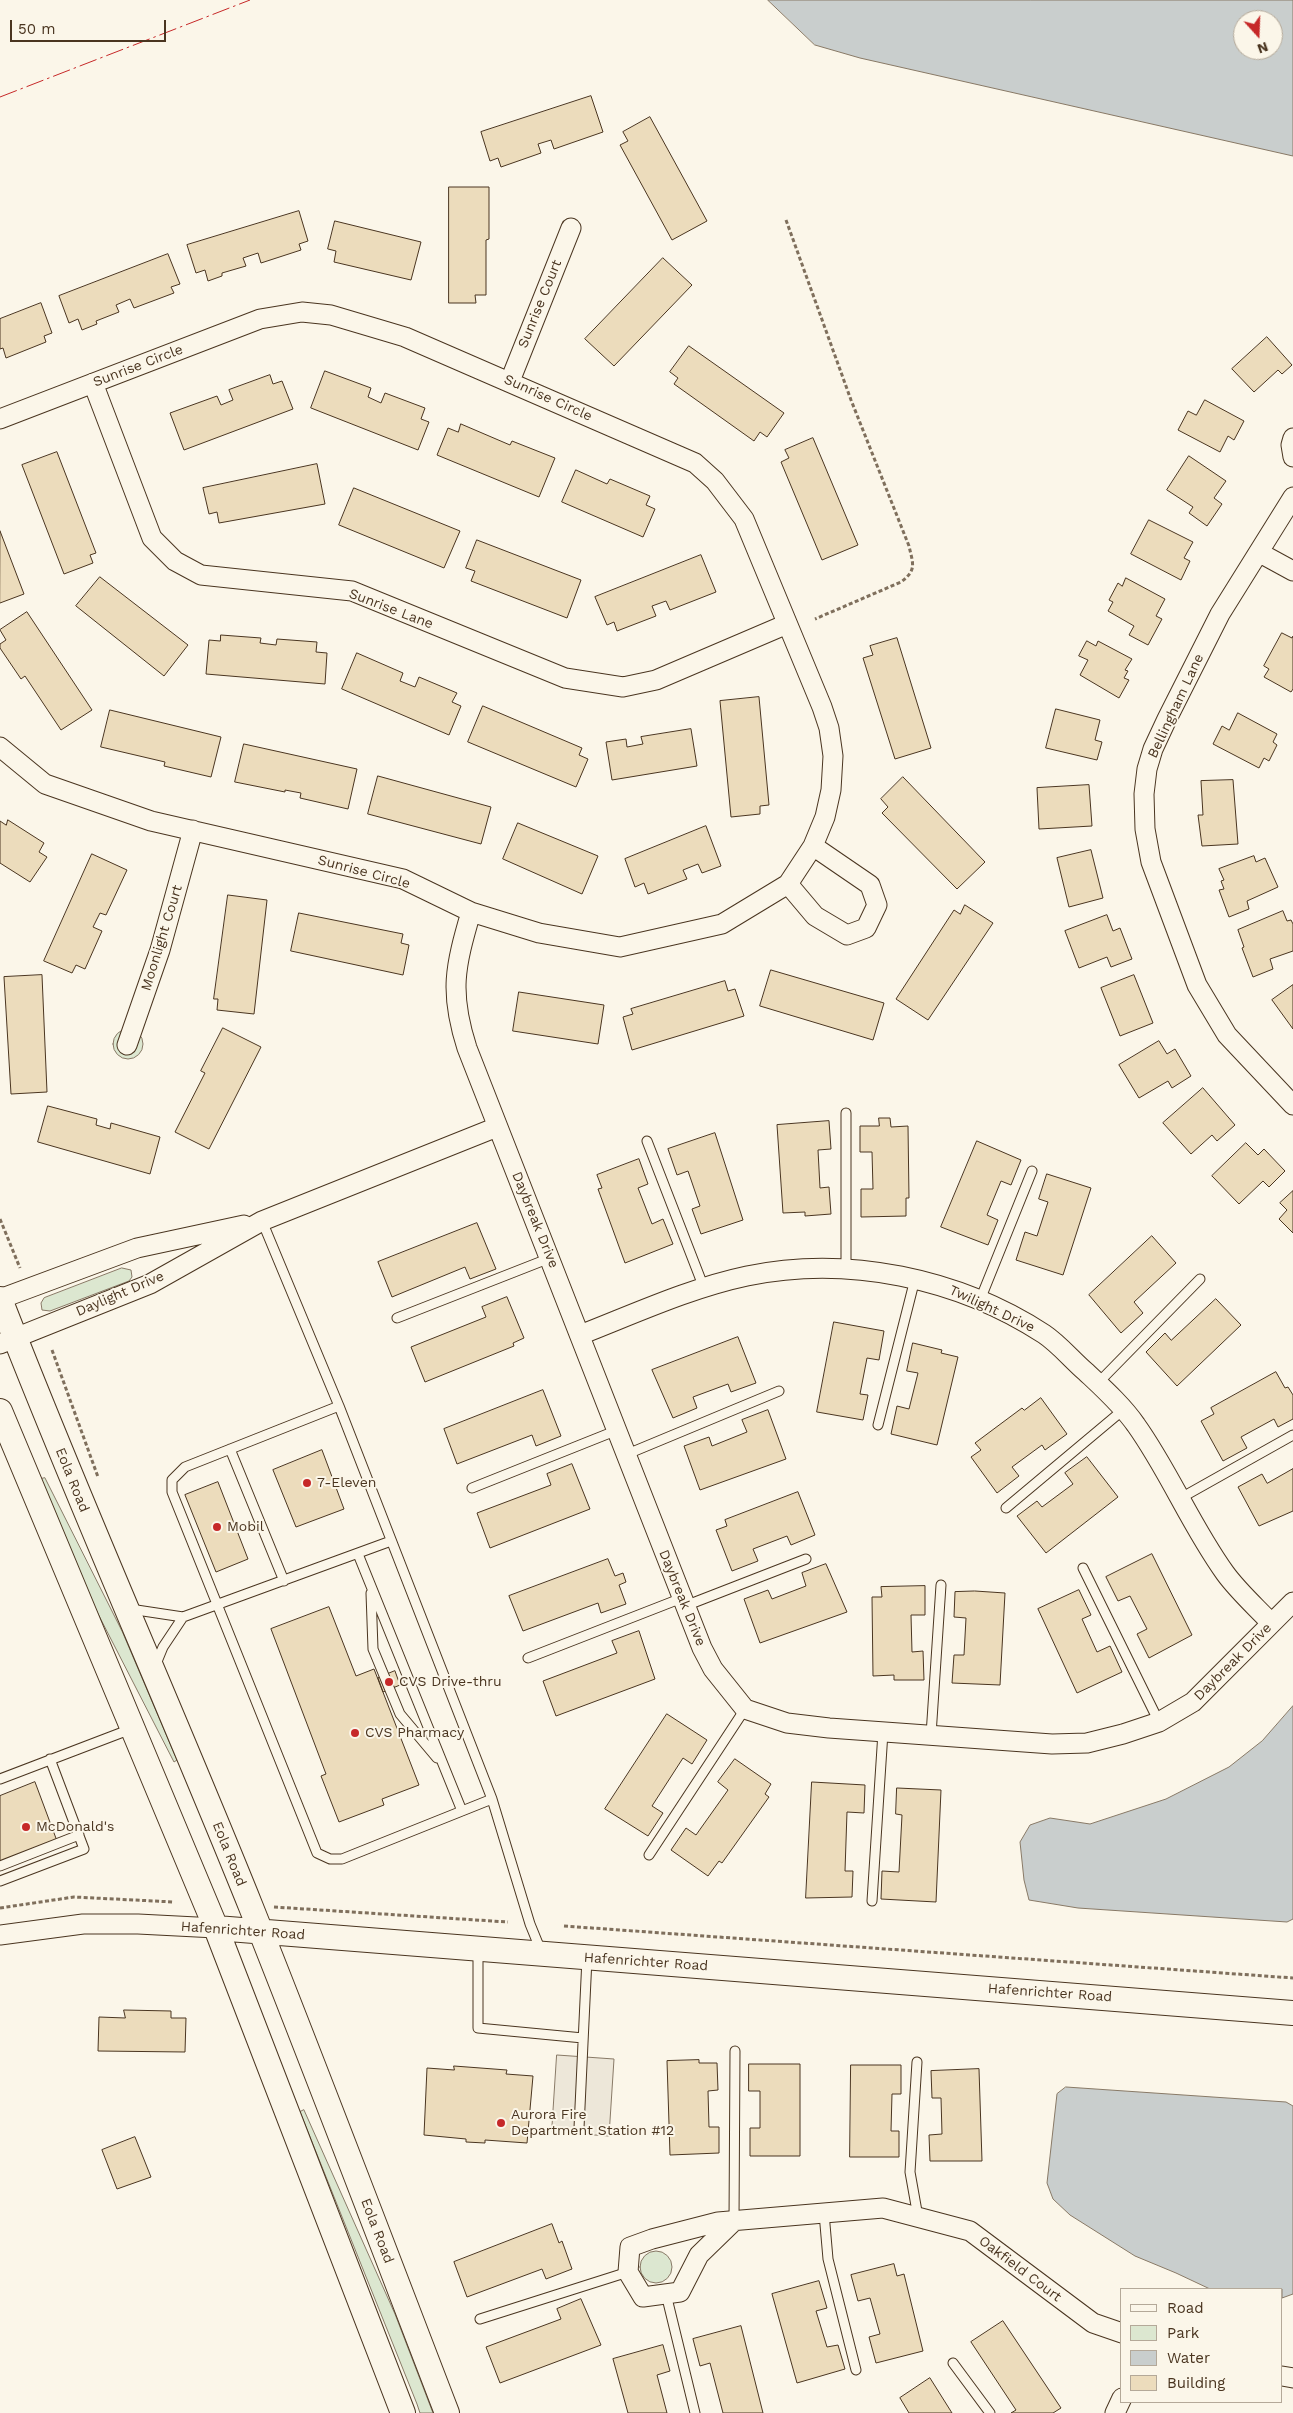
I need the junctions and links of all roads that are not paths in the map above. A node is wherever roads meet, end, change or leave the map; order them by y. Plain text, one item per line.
1 (571, 228) dead end
2 (510, 380) junction
3 (93, 383) junction
4 (0, 419) edge
5 (1293, 438) edge
6 (1293, 457) edge
7 (1293, 497) edge
8 (1260, 553) junction
9 (1293, 571) edge
10 (787, 624) junction
11 (0, 747) edge
12 (194, 830) junction
13 (813, 846) junction
14 (788, 884) junction
15 (471, 912) junction
16 (127, 1045) dead end
17 (1293, 1105) edge
18 (846, 1113) dead end
19 (497, 1127) junction
20 (647, 1141) dead end
21 (1032, 1171) dead end
22 (262, 1221) junction
23 (550, 1258) junction
24 (846, 1269) junction
25 (915, 1279) junction
26 (1200, 1279) dead end
27 (704, 1288) junction
28 (0, 1299) edge
29 (980, 1300) junction
30 (397, 1318) dead end
31 (580, 1335) junction
32 (8, 1341) edge
33 (1098, 1383) junction
34 (779, 1391) dead end
35 (339, 1406) junction
36 (1123, 1410) junction
37 (0, 1411) edge
38 (878, 1425) dead end
39 (616, 1431) junction
40 (1293, 1435) edge
41 (230, 1449) junction
42 (626, 1455) junction
43 (472, 1488) dead end
44 (1179, 1499) junction
45 (1006, 1508) dead end
46 (391, 1541) junction
47 (358, 1554) junction
48 (806, 1559) dead end
49 (1083, 1568) dead end
50 (284, 1581) junction
51 (941, 1586) dead end
52 (371, 1587) junction
53 (684, 1602) junction
54 (1293, 1602) edge
55 (217, 1604) junction
56 (126, 1607) junction
57 (182, 1617) junction
58 (1272, 1623) junction
59 (528, 1658) dead end
60 (154, 1673) junction
61 (745, 1709) junction
62 (1159, 1722) junction
63 (133, 1728) junction
64 (883, 1732) junction
65 (931, 1735) junction
66 (50, 1760) junction
67 (442, 1764) junction
68 (0, 1779) edge
69 (492, 1799) junction
70 (462, 1811) junction
71 (79, 1835) junction
72 (648, 1854) dead end
73 (0, 1866) edge
74 (0, 1881) edge
75 (872, 1900) dead end
76 (216, 1928) junction
77 (261, 1933) junction
78 (0, 1935) edge
79 (478, 1950) junction
80 (542, 1954) junction
81 (587, 1958) junction
82 (1293, 2013) edge
83 (583, 2038) junction
84 (735, 2052) dead end
85 (917, 2062) dead end
86 (579, 2128) dead end
87 (824, 2213) junction
88 (918, 2217) junction
89 (734, 2221) junction
90 (628, 2272) junction
91 (666, 2294) junction
92 (480, 2319) dead end
93 (1120, 2332) edge
94 (953, 2363) dead end
95 (856, 2370) dead end
96 (403, 2413) edge
97 (447, 2413) edge
98 (695, 2413) edge
99 (990, 2413) edge

1 - 2 street, Sunrise Court
2 - 3 street, Sunrise Circle
2 - 10 street, Sunrise Circle
3 - 4 street, Sunrise Circle
3 - 10 street, Sunrise Lane
5 - 6 street
7 - 8 street, Bellingham Lane
8 - 9 street
8 - 17 street, Bellingham Lane
10 - 13 street, Sunrise Circle
11 - 12 street, Sunrise Circle
12 - 15 street, Sunrise Circle
12 - 16 street, Moonlight Court
13 - 14 street, Sunrise Circle
13 - 14 street
14 - 15 street, Sunrise Circle
15 - 19 street, Daybreak Drive
18 - 24 lane
19 - 22 street, Daylight Drive
19 - 23 street, Daybreak Drive
20 - 27 lane
21 - 29 lane
22 - 28 street, Daylight Drive
22 - 32 street, Daylight Drive
22 - 35 lane
23 - 30 lane
23 - 31 street, Daybreak Drive
24 - 25 street, Twilight Drive
24 - 27 street, Twilight Drive
25 - 29 street, Twilight Drive
25 - 38 lane
26 - 33 lane
27 - 31 street, Twilight Drive
28 - 32 street, Eola Road
29 - 33 street, Twilight Drive
31 - 39 street, Daybreak Drive
32 - 56 street, Eola Road
33 - 36 street, Twilight Drive
34 - 42 lane
35 - 41 lane
35 - 46 lane
36 - 44 street, Twilight Drive
36 - 45 lane
37 - 63 street
39 - 42 street, Daybreak Drive
39 - 43 lane
40 - 44 lane
41 - 50 lane
41 - 55 lane
42 - 53 street, Daybreak Drive
44 - 58 street, Twilight Drive
46 - 47 lane
46 - 69 lane
47 - 50 lane
47 - 52 lane
48 - 53 lane
49 - 62 lane
50 - 55 lane
51 - 65 lane
52 - 67 lane
52 - 67 lane
53 - 59 lane
53 - 61 street, Daybreak Drive
54 - 58 street, Daybreak Drive
55 - 57 lane
55 - 70 lane
56 - 57 lane
56 - 60 street, Eola Road
57 - 60 lane
58 - 62 street, Daybreak Drive
60 - 77 street, Eola Road
61 - 64 street, Daybreak Drive
61 - 72 lane
62 - 65 street, Daybreak Drive
63 - 66 lane
63 - 76 street
64 - 65 street, Daybreak Drive
64 - 75 lane
66 - 68 lane
66 - 71 lane
67 - 70 lane
69 - 70 lane
69 - 80 lane
71 - 73 lane
71 - 74 lane
76 - 77 street, Hafenrichter Road
76 - 78 street, Hafenrichter Road
76 - 96 street
77 - 79 street, Hafenrichter Road
77 - 97 street, Eola Road
79 - 80 street, Hafenrichter Road
79 - 83 lane
80 - 81 street, Hafenrichter Road
81 - 82 street, Hafenrichter Road
81 - 83 lane
83 - 86 lane
84 - 89 lane
85 - 88 lane
87 - 88 street, Oakfield Court
87 - 89 street, Oakfield Court
87 - 95 lane
88 - 93 street, Oakfield Court
89 - 90 street, Oakfield Court
89 - 91 street
90 - 91 street
90 - 92 lane
91 - 98 lane
94 - 99 lane

